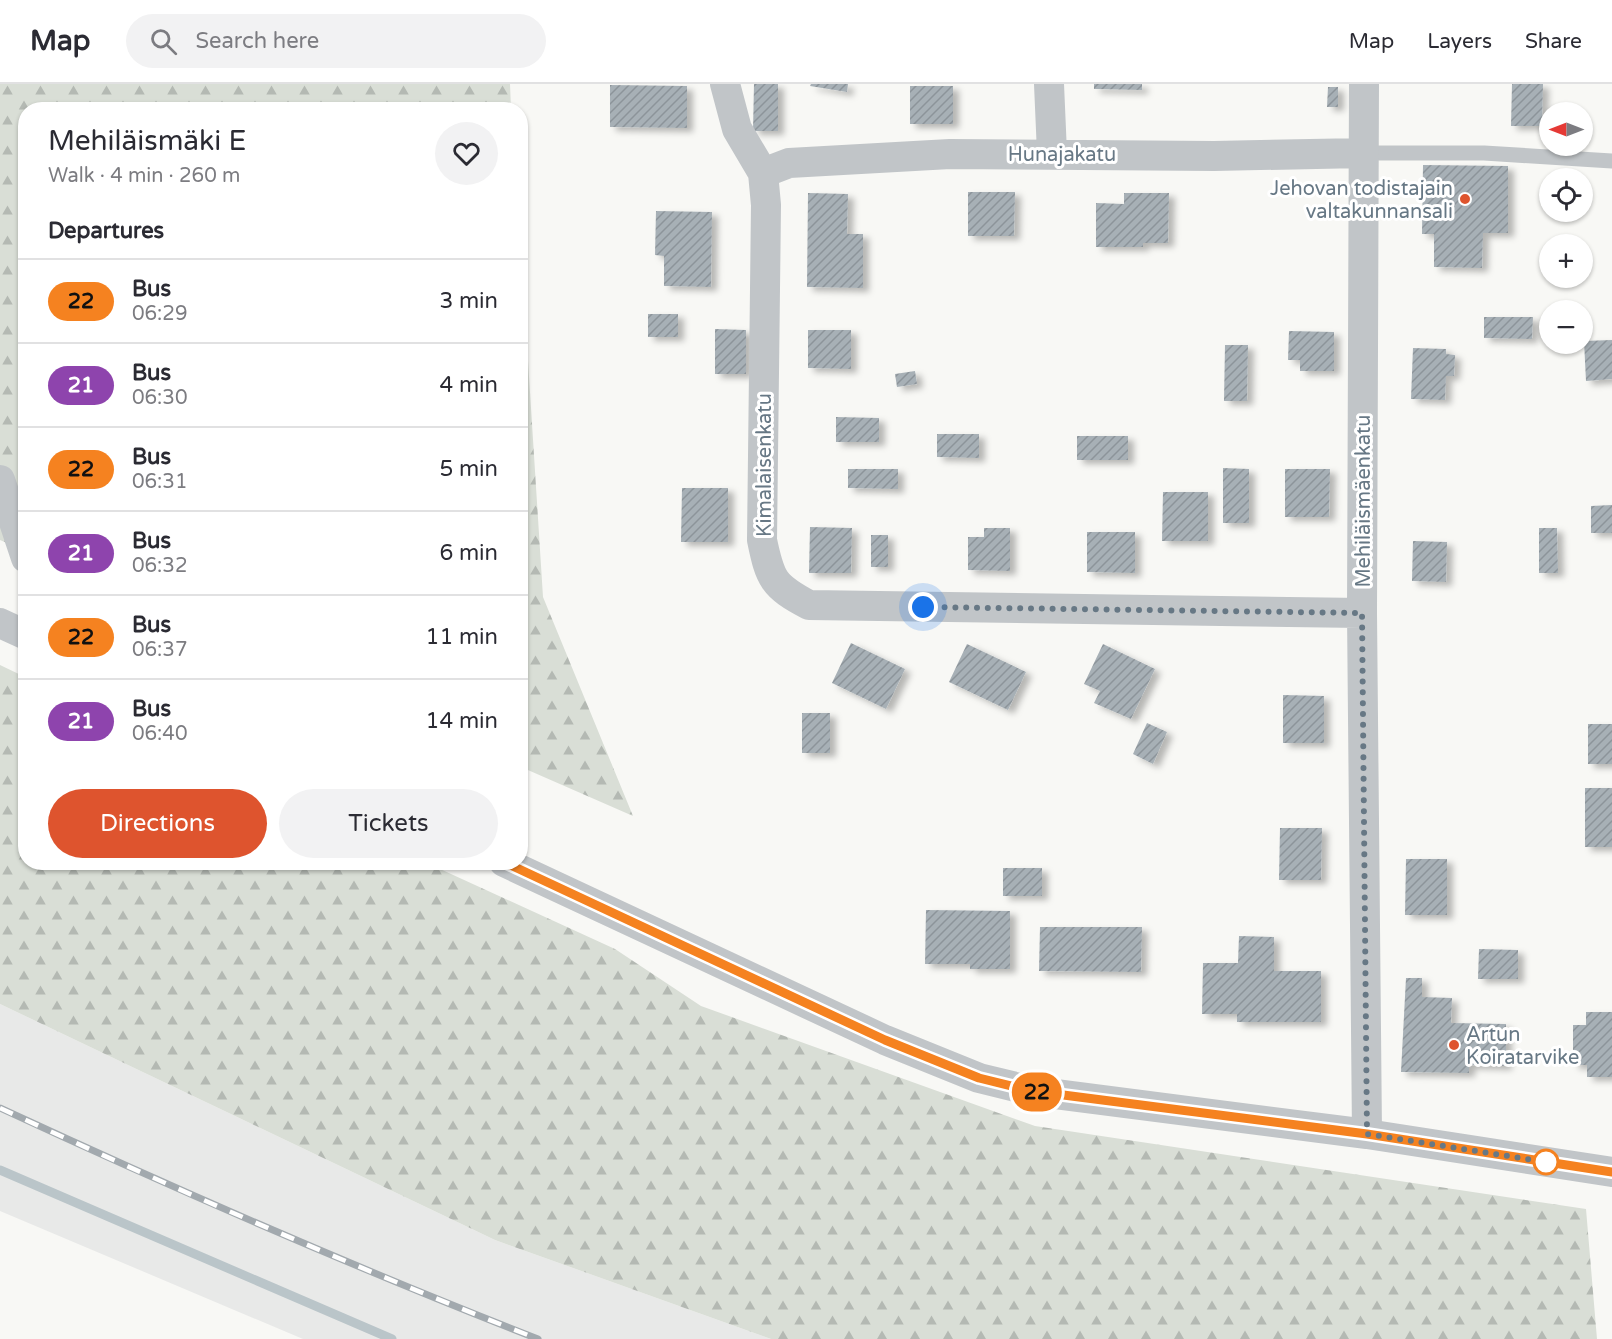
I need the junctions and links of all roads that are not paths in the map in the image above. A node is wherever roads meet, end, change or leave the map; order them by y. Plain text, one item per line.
1 (725, 84) edge
2 (1049, 84) edge
3 (1364, 84) edge
4 (1052, 153) junction
5 (1363, 153) junction
6 (1612, 161) edge
7 (763, 173) junction
8 (0, 480) edge
9 (18, 534) edge
10 (1362, 613) junction
11 (0, 623) edge
12 (18, 631) edge
13 (521, 870) edge
14 (1367, 1134) junction
15 (1612, 1172) edge

1 - 7 street, Kimalaisenkatu
2 - 4 street
3 - 5 street, Mehiläismäenkatu
4 - 5 street, Hunajakatu
4 - 7 street, Hunajakatu
5 - 6 lane
5 - 10 street, Mehiläismäenkatu
7 - 10 street, Kimalaisenkatu
8 - 9 street
10 - 14 street, Mehiläismäenkatu
11 - 12 street
13 - 14 street
14 - 15 street

